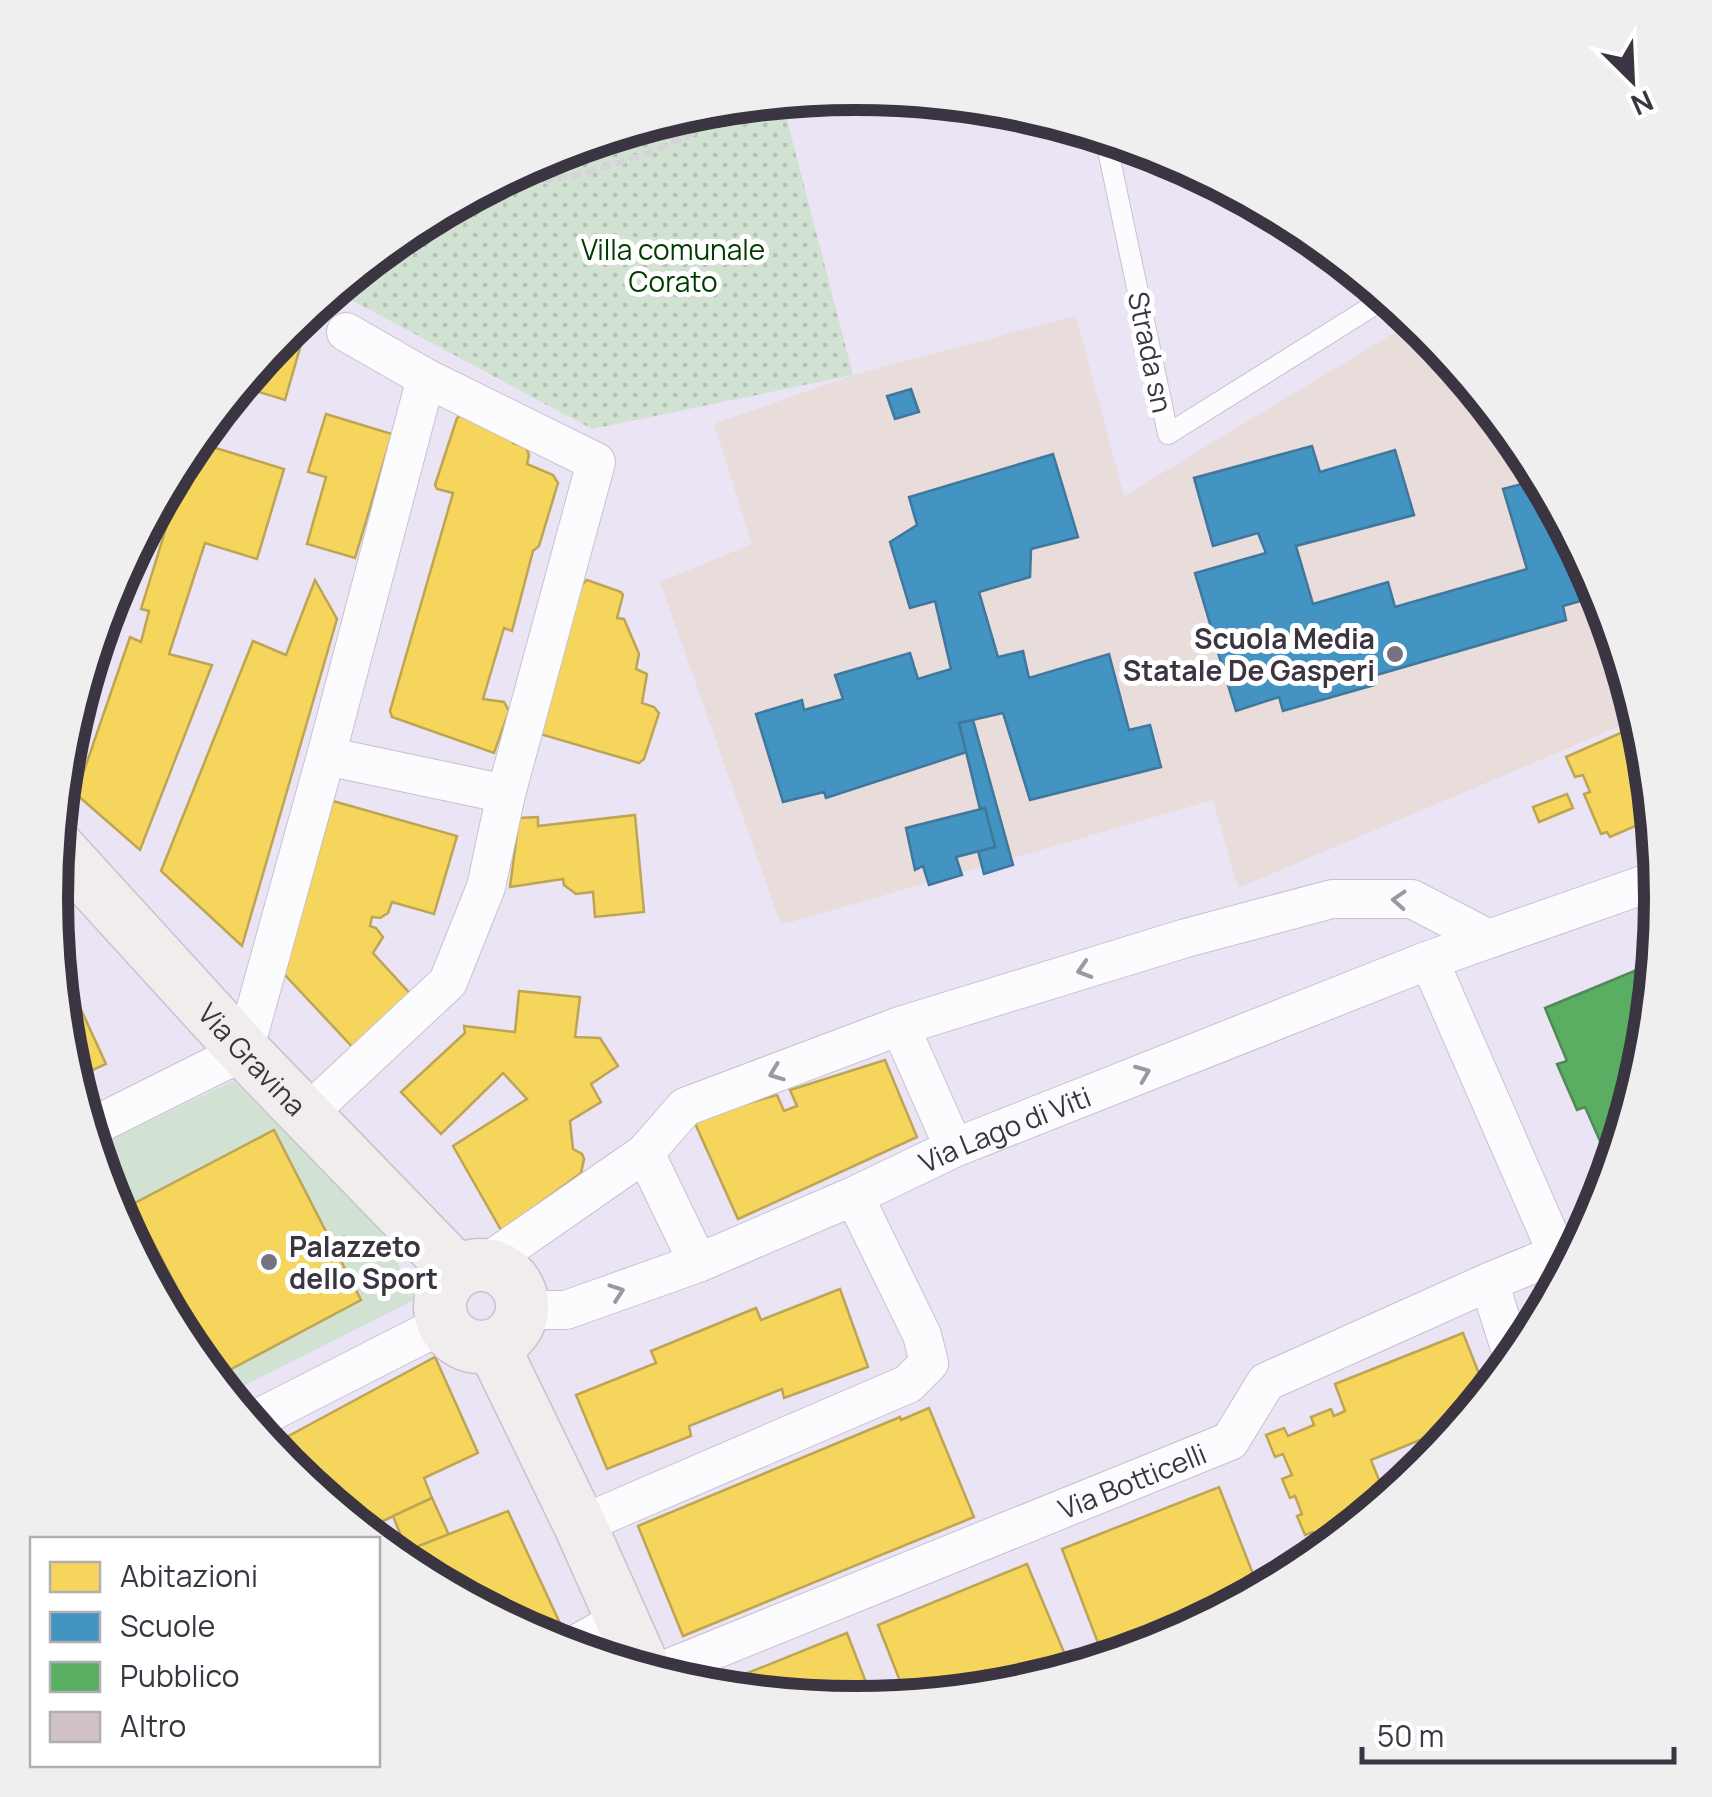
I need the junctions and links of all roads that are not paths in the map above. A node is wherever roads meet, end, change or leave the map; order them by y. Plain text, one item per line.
1 (1107, 151) edge
2 (1375, 305) edge
3 (346, 332) dead end
4 (426, 378) junction
5 (326, 756) junction
6 (506, 794) junction
7 (69, 859) edge
8 (1644, 885) edge
9 (1487, 938) junction
10 (1429, 960) junction
11 (900, 1026) junction
12 (244, 1051) junction
13 (307, 1114) junction
14 (100, 1123) edge
15 (954, 1148) junction
16 (645, 1152) junction
17 (854, 1196) junction
18 (1566, 1241) edge
19 (1561, 1252) edge
20 (698, 1263) junction
21 (471, 1268) junction
22 (1489, 1282) junction
23 (443, 1324) junction
24 (508, 1328) junction
25 (1508, 1342) edge
26 (262, 1417) edge
27 (580, 1526) junction
28 (621, 1620) junction
29 (586, 1639) edge
30 (640, 1656) edge
31 (672, 1665) edge

1 - 2 lane, Strada sn
3 - 4 street
4 - 5 street
4 - 6 street
5 - 6 street
5 - 12 street
6 - 13 street
7 - 12 main road, Via Gravina
8 - 9 street, Via Lago di Viti
9 - 10 street, Via Lago di Viti
9 -> 11 street
15 -> 10 street, Via Lago di Viti
10 - 18 street
11 - 15 street
11 -> 16 street
12 - 13 main road, Via Gravina
12 - 14 street
13 - 21 main road, Via Gravina
15 - 17 street, Via Lago di Viti
16 - 20 street
16 - 21 street
17 - 20 street, Via Lago di Viti
17 - 27 street
19 - 22 street, Via Botticelli
24 -> 20 street, Via Lago di Viti
21 - 23 main road
21 - 24 main road
22 - 25 street
22 - 31 street, Via Botticelli
23 - 24 main road
23 - 26 street
24 - 27 main road
27 - 28 main road
28 - 29 street
28 - 30 main road

